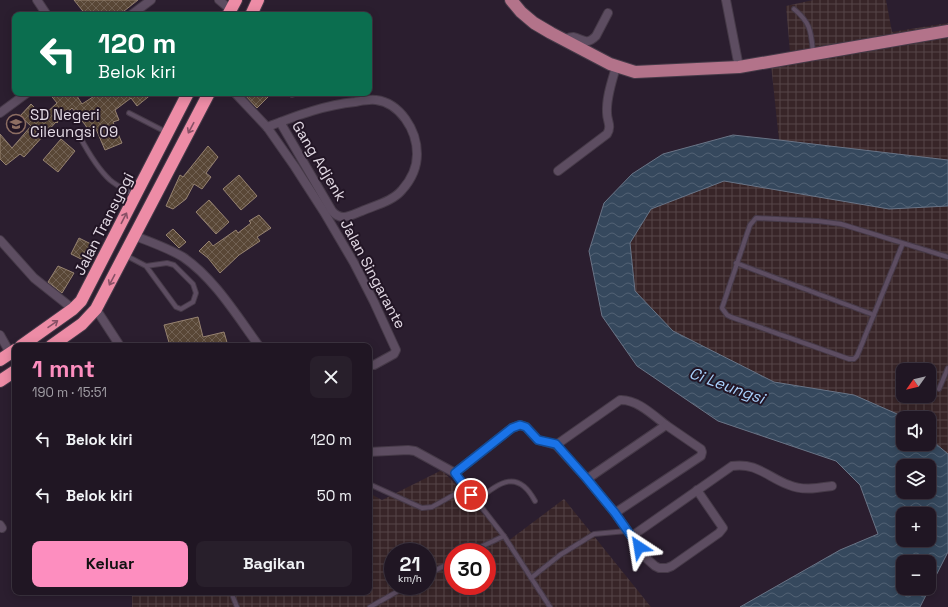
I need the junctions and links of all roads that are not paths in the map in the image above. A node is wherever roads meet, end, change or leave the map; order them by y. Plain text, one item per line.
1 (37, 0) edge
2 (151, 0) edge
3 (219, 0) edge
4 (511, 0) edge
5 (726, 0) edge
6 (232, 8) edge
7 (794, 9) dead end
8 (45, 12) edge
9 (135, 12) edge
10 (608, 12) dead end
11 (948, 31) edge
12 (563, 40) junction
13 (813, 55) junction
14 (616, 67) junction
15 (739, 68) junction
16 (23, 96) edge
17 (186, 96) edge
18 (207, 96) edge
19 (238, 96) edge
20 (0, 113) edge
21 (129, 113) dead end
22 (280, 122) junction
23 (267, 127) junction
24 (168, 133) junction
25 (80, 136) dead end
26 (558, 172) dead end
27 (136, 196) junction
28 (135, 236) junction
29 (0, 240) edge
30 (903, 243) junction
31 (125, 255) junction
32 (948, 257) edge
33 (736, 263) junction
34 (146, 266) junction
35 (73, 309) junction
36 (96, 309) junction
37 (874, 315) junction
38 (0, 335) edge
39 (25, 343) edge
40 (55, 343) edge
41 (118, 343) edge
42 (257, 343) edge
43 (12, 351) edge
44 (12, 353) edge
45 (0, 360) edge
46 (372, 365) edge
47 (948, 368) edge
48 (12, 373) edge
49 (0, 381) edge
50 (939, 389) dead end
51 (666, 425) junction
52 (556, 444) junction
53 (372, 452) edge
54 (455, 473) junction
55 (587, 479) junction
56 (372, 485) edge
57 (832, 486) dead end
58 (466, 488) junction
59 (697, 490) junction
60 (476, 501) junction
61 (535, 501) dead end
62 (615, 513) junction
63 (630, 533) junction
64 (504, 536) junction
65 (489, 543) edge
66 (531, 578) junction
67 (231, 595) edge
68 (391, 595) edge
69 (237, 607) edge
70 (370, 607) edge
71 (550, 607) edge

1 - 8 street
2 - 9 street
3 - 6 street
4 - 12 main road
5 - 15 street
7 - 13 lane
10 - 12 street
11 - 13 main road
12 - 14 main road
13 - 15 main road
14 - 15 main road
14 - 26 street
16 - 20 street
17 - 24 highway, Jalan Transyogi
18 -> 28 highway
19 - 23 street, Jalan Singarante
21 - 24 lane
22 - 22 street, Gang Adjenk
22 - 23 street, Gang Adjenk
23 - 46 street, Jalan Singarante
24 - 27 highway, Jalan Transyogi
25 - 27 lane
35 -> 27 highway, Jalan Transyogi
28 - 31 highway
28 - 42 street
29 - 35 street
30 - 32 lane
30 - 33 lane
30 - 37 lane
31 - 34 lane
31 -> 36 highway
33 - 37 lane
33 - 37 lane
34 - 34 lane
39 -> 35 highway, Jalan Transyogi
36 - 40 highway
36 - 41 street
38 - 43 street
44 - 45 highway
47 - 50 lane
48 - 49 highway
51 - 52 street
51 - 55 street
51 - 62 street
52 - 54 street
52 - 55 street
53 - 54 street
54 - 58 lane
55 - 62 street
56 - 58 lane
57 - 59 street
58 - 60 lane
59 - 63 street
59 - 63 street
60 - 61 lane
60 - 64 lane
62 - 63 street
63 - 66 lane
64 - 65 lane
64 - 66 lane
66 - 71 lane
67 - 69 lane
68 - 70 lane

